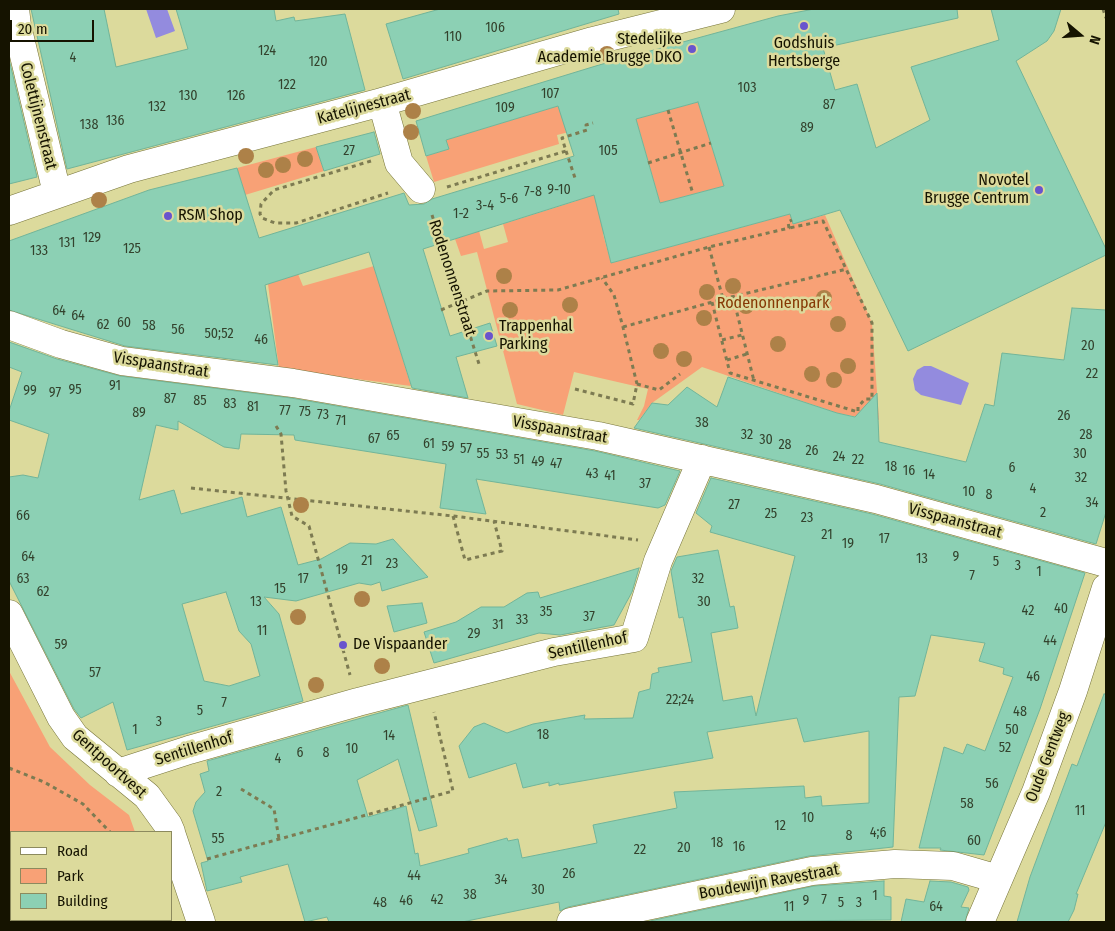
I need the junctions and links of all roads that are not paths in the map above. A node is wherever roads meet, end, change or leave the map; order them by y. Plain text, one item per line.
1 (15, 9) edge
2 (711, 10) edge
3 (382, 102) junction
4 (421, 189) road end
5 (57, 193) junction
6 (9, 211) edge
7 (9, 326) edge
8 (702, 459) junction
9 (1106, 563) edge
10 (1105, 594) edge
11 (9, 614) edge
12 (118, 772) junction
13 (170, 831) edge
14 (172, 836) edge
15 (998, 880) junction
16 (200, 922) edge
17 (571, 922) edge
18 (980, 922) edge

1 - 5 street, Colettijnenstraat
2 - 3 street, Katelijnestraat
3 - 4 street
3 - 5 street, Katelijnestraat
5 - 6 street, Katelijnestraat
7 - 8 street, Visspaanstraat
8 - 9 street, Visspaanstraat
8 - 12 street, Sentillenhof
10 - 15 street, Oude Gentweg
11 - 12 street, Gentpoortvest
12 - 13 street, Gentpoortvest
14 - 16 street, Gentpoortvest
15 - 17 street, Boudewijn Ravestraat
15 - 18 street, Oude Gentweg

